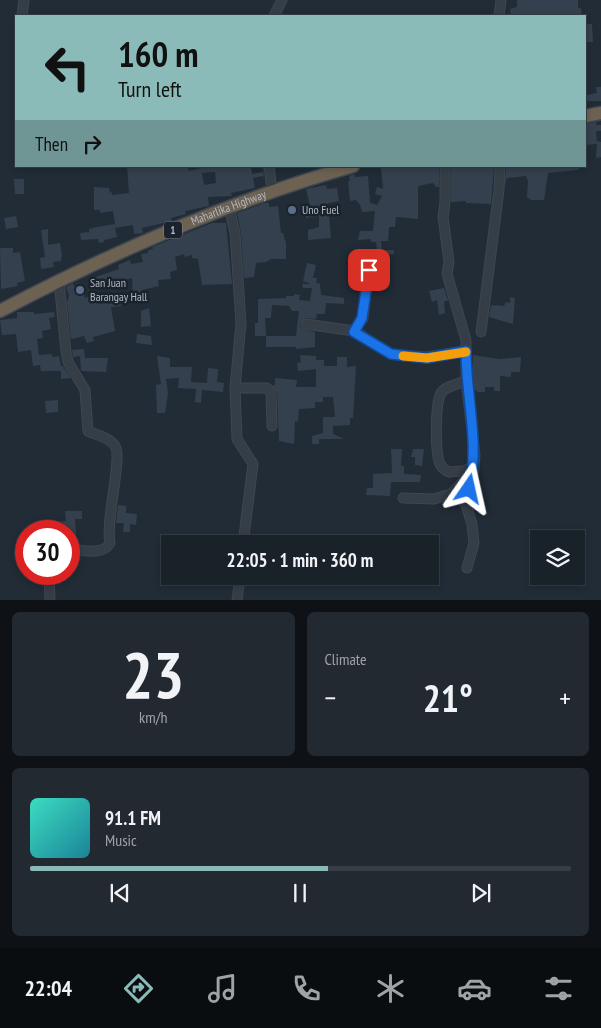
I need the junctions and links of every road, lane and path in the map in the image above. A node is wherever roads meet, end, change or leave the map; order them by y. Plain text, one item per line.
1 (24, 0) edge
2 (282, 0) edge
3 (501, 0) edge
4 (22, 15) edge
5 (274, 15) edge
6 (499, 15) edge
7 (601, 113) edge
8 (586, 116) edge
9 (269, 167) edge
10 (350, 167) edge
11 (445, 167) edge
12 (500, 167) edge
13 (272, 191) junction
14 (230, 207) junction
15 (369, 270) dead end
16 (59, 281) junction
17 (0, 310) edge
18 (306, 324) dead end
19 (354, 332) junction
20 (481, 332) dead end
21 (466, 351) junction
22 (466, 381) junction
23 (235, 388) junction
24 (272, 426) dead end
25 (474, 468) junction
26 (403, 498) dead end
27 (245, 535) edge
28 (80, 550) edge
29 (467, 568) dead end
30 (49, 585) edge
31 (239, 585) edge
32 (50, 600) edge
33 (238, 600) edge

1 - 4 street
2 - 5 street
3 - 6 street
7 - 8 highway
9 - 13 street
10 - 13 highway, Maharlika Highway / 1
11 - 21 street
12 - 20 street
13 - 14 highway, Maharlika Highway / 1
14 - 16 highway, Maharlika Highway / 1
14 - 23 street
15 - 19 street
16 - 17 highway, Maharlika Highway / 1
16 - 28 street
18 - 19 street
19 - 21 street
21 - 22 street
22 - 25 street
22 - 25 street
23 - 24 street
23 - 27 street
25 - 26 street
25 - 29 street
30 - 32 street
31 - 33 street

